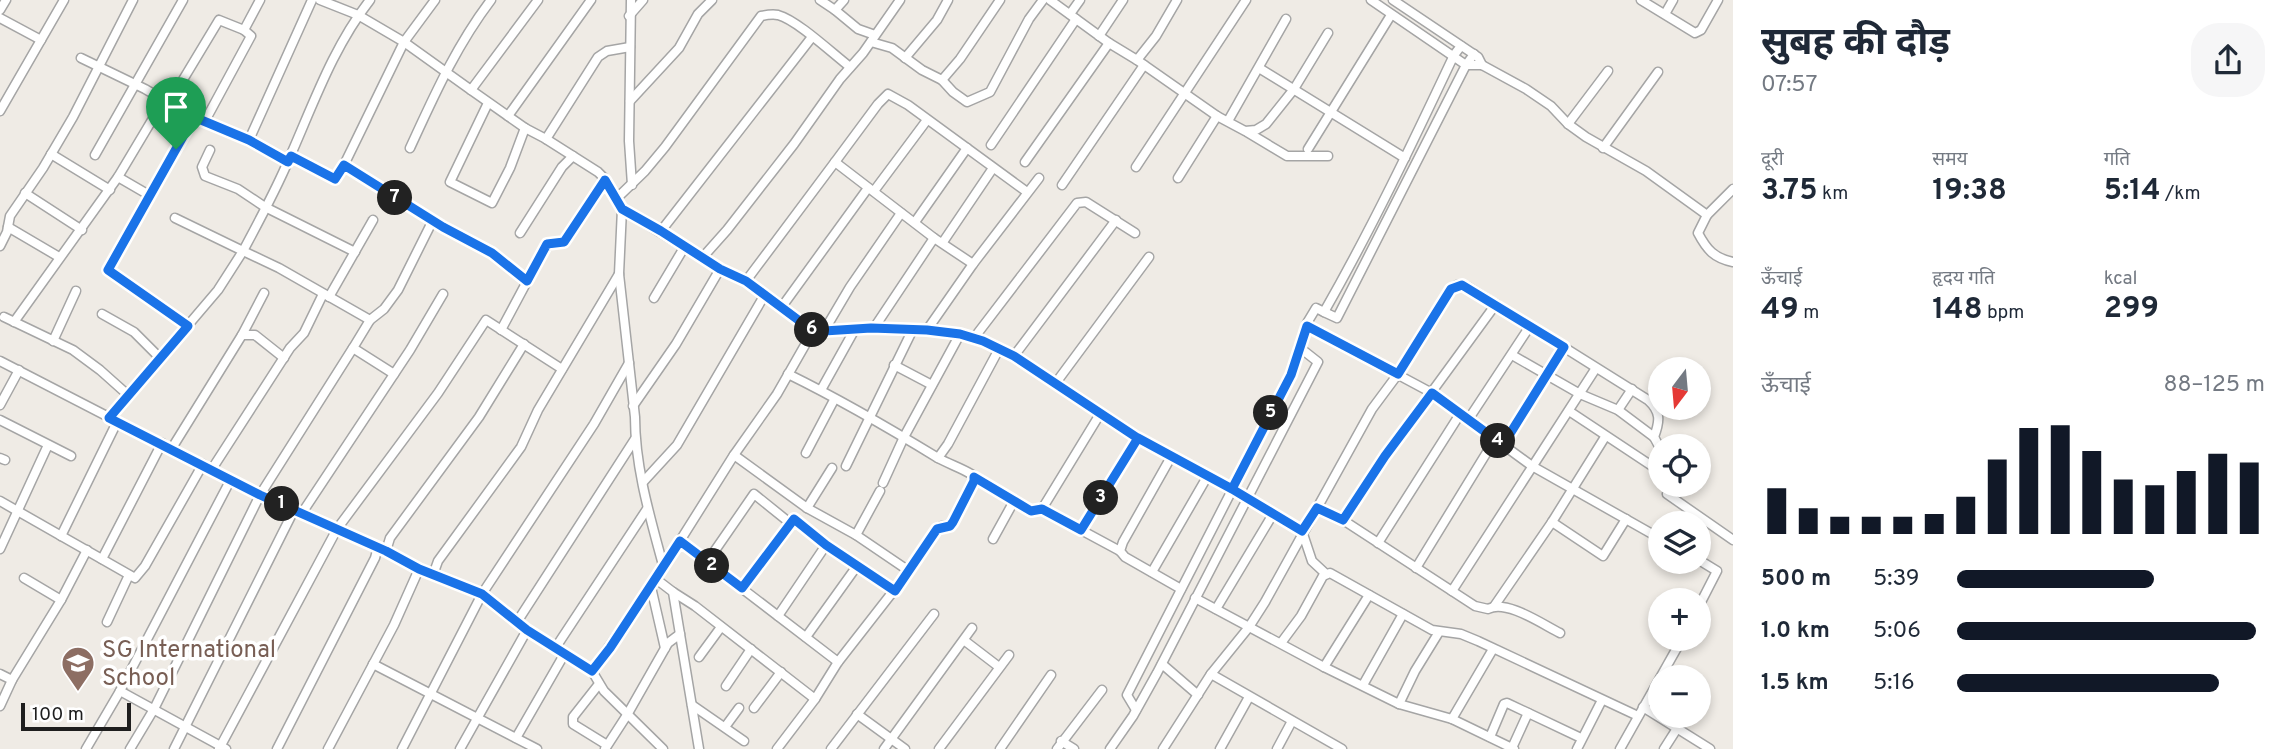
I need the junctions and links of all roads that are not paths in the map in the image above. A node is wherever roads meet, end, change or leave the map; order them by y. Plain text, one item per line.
1 (6, 0) edge
2 (64, 0) edge
3 (133, 0) edge
4 (183, 0) edge
5 (260, 0) edge
6 (312, 0) edge
7 (320, 0) edge
8 (370, 0) edge
9 (435, 0) edge
10 (491, 0) edge
11 (538, 0) edge
12 (591, 0) edge
13 (631, 0) edge
14 (643, 0) edge
15 (712, 0) edge
16 (820, 0) edge
17 (844, 0) edge
18 (900, 0) edge
19 (948, 0) edge
20 (1000, 0) edge
21 (1043, 0) edge
22 (1050, 0) edge
23 (1080, 0) edge
24 (1123, 0) edge
25 (1177, 0) edge
26 (1245, 0) edge
27 (1371, 0) edge
28 (1392, 0) edge
29 (1641, 0) edge
30 (1673, 0) edge
31 (1718, 0) edge
32 (0, 10) edge
33 (835, 10) junction
34 (1665, 14) junction
35 (358, 15) junction
36 (1391, 15) junction
37 (629, 16) junction
38 (1073, 17) junction
39 (0, 18) edge
40 (1286, 19) dead end
41 (244, 30) junction
42 (1328, 33) dead end
43 (1099, 36) junction
44 (812, 37) junction
45 (873, 38) junction
46 (41, 40) junction
47 (404, 42) junction
48 (1109, 43) junction
49 (1461, 46) junction
50 (629, 47) junction
51 (1474, 54) junction
52 (1454, 55) junction
53 (81, 58) dead end
54 (905, 58) junction
55 (1140, 62) junction
56 (1466, 65) junction
57 (1482, 65) junction
58 (99, 67) junction
59 (850, 67) junction
60 (1259, 68) junction
61 (445, 71) junction
62 (1608, 71) dead end
63 (1658, 72) dead end
64 (942, 80) junction
65 (135, 85) junction
66 (1294, 89) junction
67 (471, 90) junction
68 (1184, 93) junction
69 (630, 100) junction
70 (167, 102) junction
71 (488, 103) junction
72 (0, 111) edge
73 (1331, 111) junction
74 (508, 116) junction
75 (1217, 116) junction
76 (194, 117) junction
77 (928, 120) junction
78 (205, 121) junction
79 (1228, 121) junction
80 (1569, 124) junction
81 (525, 128) junction
82 (1245, 131) junction
83 (546, 139) junction
84 (249, 140) junction
85 (991, 145) dead end
86 (410, 148) dead end
87 (967, 148) junction
88 (1603, 148) junction
89 (1308, 149) dead end
90 (211, 150) dead end
91 (51, 155) junction
92 (94, 155) dead end
93 (573, 156) junction
94 (1328, 156) dead end
95 (1405, 158) junction
96 (290, 159) junction
97 (835, 162) junction
98 (1026, 162) dead end
99 (344, 165) junction
100 (1136, 167) dead end
101 (993, 168) junction
102 (118, 177) junction
103 (1039, 178) dead end
104 (1178, 178) dead end
105 (605, 180) junction
106 (632, 185) junction
107 (1062, 185) dead end
108 (871, 189) junction
109 (1733, 189) edge
110 (110, 190) junction
111 (1027, 192) junction
112 (25, 193) junction
113 (149, 195) junction
114 (616, 199) junction
115 (265, 206) junction
116 (622, 209) junction
117 (901, 213) junction
118 (1707, 215) junction
119 (175, 218) dead end
120 (373, 220) dead end
121 (433, 220) junction
122 (1116, 220) junction
123 (915, 222) junction
124 (8, 227) junction
125 (82, 230) junction
126 (661, 231) junction
127 (520, 233) dead end
128 (1135, 233) dead end
129 (939, 240) junction
130 (0, 246) edge
131 (685, 246) junction
132 (243, 251) junction
133 (355, 252) junction
134 (59, 257) junction
135 (703, 257) junction
136 (1149, 257) dead end
137 (1733, 262) edge
138 (973, 264) junction
139 (720, 269) junction
140 (620, 274) junction
141 (527, 281) junction
142 (746, 281) junction
143 (76, 291) dead end
144 (264, 293) dead end
145 (443, 294) dead end
146 (326, 296) junction
147 (764, 296) junction
148 (654, 298) dead end
149 (1496, 304) junction
150 (781, 308) junction
151 (1324, 312) junction
152 (102, 314) dead end
153 (4, 317) dead end
154 (370, 320) junction
155 (14, 321) junction
156 (188, 326) junction
157 (1307, 326) junction
158 (1530, 326) junction
159 (874, 328) junction
160 (855, 329) junction
161 (501, 330) junction
162 (913, 330) junction
163 (927, 330) junction
164 (820, 333) junction
165 (960, 334) junction
166 (242, 335) junction
167 (974, 338) junction
168 (53, 341) junction
169 (524, 344) junction
170 (1299, 347) junction
171 (1564, 347) junction
172 (353, 348) junction
173 (999, 349) junction
174 (1512, 355) junction
175 (1014, 356) junction
176 (160, 358) junction
177 (284, 358) junction
178 (0, 360) edge
179 (629, 362) junction
180 (894, 365) junction
181 (1597, 368) junction
182 (562, 369) junction
183 (19, 370) junction
184 (394, 373) junction
185 (788, 374) junction
186 (1398, 374) junction
187 (1548, 374) junction
188 (1055, 384) junction
189 (932, 385) junction
190 (1632, 389) junction
191 (821, 390) junction
192 (1432, 393) junction
193 (1580, 394) junction
194 (128, 395) junction
195 (834, 400) junction
196 (0, 405) edge
197 (634, 406) junction
198 (1618, 410) junction
199 (1569, 411) junction
200 (1100, 414) junction
201 (1460, 414) junction
202 (869, 418) junction
203 (0, 420) edge
204 (113, 420) junction
205 (1468, 420) junction
206 (1650, 434) edge
207 (1655, 434) edge
208 (904, 437) junction
209 (1605, 437) junction
210 (1138, 438) junction
211 (635, 439) junction
212 (1494, 439) junction
213 (162, 443) junction
214 (48, 444) junction
215 (1503, 445) junction
216 (172, 448) junction
217 (806, 453) dead end
218 (734, 455) junction
219 (71, 456) dead end
220 (1171, 457) junction
221 (938, 458) junction
222 (203, 464) junction
223 (1648, 464) edge
224 (846, 466) dead end
225 (1532, 466) junction
226 (832, 468) dead end
227 (212, 469) junction
228 (974, 477) junction
229 (1207, 477) junction
230 (231, 479) junction
231 (643, 482) junction
232 (1232, 489) junction
233 (1572, 490) junction
234 (260, 495) junction
235 (1671, 497) edge
236 (1248, 498) junction
237 (1014, 500) junction
238 (0, 501) edge
239 (807, 508) junction
240 (1317, 508) junction
241 (648, 509) junction
242 (1042, 509) junction
243 (16, 510) junction
244 (298, 512) junction
245 (1273, 514) junction
246 (1626, 519) junction
247 (1343, 520) junction
248 (1552, 522) junction
249 (790, 523) junction
250 (337, 529) junction
251 (1081, 530) junction
252 (1302, 531) junction
253 (1648, 532) edge
254 (856, 535) junction
255 (61, 536) junction
256 (993, 539) dead end
257 (1733, 540) edge
258 (680, 541) junction
259 (1378, 543) junction
260 (826, 545) junction
261 (0, 549) edge
262 (382, 549) junction
263 (87, 550) junction
264 (1120, 551) junction
265 (102, 559) junction
266 (707, 562) junction
267 (663, 565) junction
268 (857, 566) junction
269 (1711, 567) edge
270 (1416, 568) junction
271 (419, 569) junction
272 (909, 571) junction
273 (1152, 572) junction
274 (1326, 573) junction
275 (129, 575) junction
276 (433, 575) junction
277 (24, 578) dead end
278 (656, 579) junction
279 (650, 587) junction
280 (742, 588) junction
281 (1708, 588) edge
282 (1181, 589) junction
283 (895, 591) junction
284 (673, 592) junction
285 (1452, 592) junction
286 (482, 594) junction
287 (1368, 595) junction
288 (1195, 598) junction
289 (61, 600) junction
290 (1494, 605) junction
291 (1216, 609) junction
292 (934, 614) dead end
293 (1403, 614) junction
294 (778, 616) junction
295 (107, 622) dead end
296 (517, 622) junction
297 (1249, 626) junction
298 (721, 627) junction
299 (972, 628) dead end
300 (527, 630) junction
301 (1439, 632) junction
302 (1560, 633) dead end
303 (680, 634) junction
304 (806, 637) junction
305 (965, 641) junction
306 (1282, 643) junction
307 (556, 647) junction
308 (665, 648) junction
309 (751, 649) junction
310 (1493, 649) junction
311 (1675, 651) edge
312 (565, 653) junction
313 (1009, 655) dead end
314 (699, 657) dead end
315 (838, 662) junction
316 (373, 664) junction
317 (1162, 664) junction
318 (999, 667) junction
319 (1324, 667) junction
320 (592, 671) junction
321 (781, 672) junction
322 (0, 674) edge
323 (1211, 674) junction
324 (1051, 675) dead end
325 (12, 680) junction
326 (600, 684) junction
327 (1363, 685) junction
328 (726, 686) dead end
329 (1102, 690) dead end
330 (120, 691) junction
331 (430, 693) junction
332 (1198, 695) junction
333 (1249, 697) junction
334 (815, 699) junction
335 (1602, 701) junction
336 (1399, 704) junction
337 (692, 705) junction
338 (0, 706) edge
339 (1643, 707) junction
340 (739, 708) dead end
341 (754, 708) dead end
342 (154, 709) junction
343 (1136, 710) junction
344 (1648, 710) edge
345 (1528, 713) junction
346 (857, 714) junction
347 (627, 715) junction
348 (1638, 716) junction
349 (477, 717) junction
350 (1452, 719) junction
351 (1292, 721) junction
352 (186, 727) junction
353 (725, 727) junction
354 (1677, 728) edge
355 (1679, 728) edge
356 (1490, 737) junction
357 (516, 738) junction
358 (1581, 738) junction
359 (891, 739) junction
360 (744, 741) dead end
361 (1059, 745) edge
362 (525, 746) edge
363 (1331, 746) edge
364 (606, 747) edge
365 (222, 748) edge
366 (462, 748) edge
367 (86, 749) edge
368 (130, 749) edge
369 (174, 749) edge
370 (277, 749) edge
371 (328, 749) edge
372 (402, 749) edge
373 (537, 749) edge
374 (662, 749) edge
375 (699, 749) edge
376 (777, 749) edge
377 (831, 749) edge
378 (884, 749) edge
379 (905, 749) edge
380 (939, 749) edge
381 (1000, 749) edge
382 (1074, 749) edge
383 (1110, 749) edge
384 (1163, 749) edge
385 (1220, 749) edge
386 (1277, 749) edge
387 (1342, 749) edge
388 (1513, 749) edge
389 (1577, 749) edge
390 (1620, 749) edge
391 (1664, 749) edge
392 (1710, 749) edge

1 - 32 street
2 - 46 street
3 - 58 street
4 - 65 street
5 - 41 street
6 - 84 street
7 - 35 street
8 - 35 street
9 - 47 street
10 - 61 street
11 - 67 street
12 - 74 street
13 - 37 street
14 - 37 street
15 - 69 street
16 - 33 street
17 - 33 street
18 - 45 street
19 - 54 street
20 - 64 street
21 - 64 street
22 - 38 street
23 - 38 street
24 - 43 street
25 - 55 street
26 - 68 street
27 - 36 street
28 - 49 street
29 - 34 street
30 - 34 street
31 - 34 street
33 - 45 street
35 - 47 street
35 - 96 street
36 - 52 street
36 - 73 street
37 - 50 street
38 - 43 street
38 - 85 street
39 - 46 street
40 - 60 street
41 - 70 street
41 - 78 street
42 - 66 street
43 - 48 street
44 - 59 street
44 - 106 street
44 - 126 street
45 - 54 street
45 - 59 street
46 - 72 street
47 - 61 street
47 - 99 street
48 - 55 street
48 - 98 street
49 - 51 street
49 - 52 street
50 - 69 street
50 - 83 street
51 - 56 street
51 - 57 street
52 - 56 street
52 - 95 street
53 - 58 street
54 - 64 street
55 - 68 street
55 - 107 street
56 - 57 street
56 - 151 street
57 - 80 street
58 - 65 street
58 - 91 street
59 - 135 street
60 - 66 street
60 - 79 street
61 - 67 street
61 - 86 street
62 - 80 street
63 - 88 street
65 - 70 street
65 - 92 street
66 - 73 street
66 - 82 street
67 - 71 street
68 - 75 street
68 - 100 street
69 - 106 street
70 - 76 street
70 - 102 street
71 - 74 street
71 - 81 street
73 - 89 street
73 - 95 street
74 - 81 street
75 - 79 street
75 - 104 street
76 - 78 street
76 - 113 street
77 - 87 street
77 - 97 street
77 - 108 street
78 - 84 street
79 - 82 street
80 - 88 street
81 - 83 street
82 - 94 street
83 - 93 street
84 - 96 street
87 - 101 street
87 - 123 street
88 - 118 street
90 - 115 street
91 - 110 street
91 - 112 street
93 - 105 street
93 - 127 street
95 - 151 street
96 - 99 street
96 - 115 street
97 - 108 street
97 - 142 street
99 - 121 street
101 - 111 street
101 - 129 street
102 - 110 street
102 - 113 street
103 - 111 street
105 - 114 street
105 - 141 street
106 - 114 street
108 - 117 street
108 - 150 street
109 - 118 street
110 - 125 street
111 - 138 street
112 - 124 street
112 - 125 street
113 - 156 street
114 - 116 street
115 - 132 street
115 - 133 street
116 - 126 street
116 - 140 street
117 - 123 street
117 - 164 street
118 - 137 street
119 - 132 street
120 - 133 street
121 - 141 street
121 - 154 street
122 - 128 street
122 - 167 street
122 - 175 street
123 - 129 street
124 - 130 street
124 - 134 street
125 - 134 street
126 - 131 street
129 - 138 street
129 - 159 street
131 - 135 street
131 - 148 street
132 - 146 street
132 - 156 street
133 - 146 street
134 - 155 street
135 - 139 street
136 - 188 street
138 - 163 street
139 - 142 street
139 - 197 street
140 - 179 street
140 - 182 street
141 - 161 street
142 - 147 street
143 - 168 street
144 - 166 street
145 - 184 street
146 - 154 street
146 - 177 street
147 - 150 street
147 - 231 street
149 - 158 street
149 - 186 street
149 - 192 street
150 - 164 street
151 - 157 street
152 - 176 street
153 - 155 street
154 - 172 street
155 - 168 street
156 - 176 street
157 - 170 street
157 - 186 street
158 - 171 street
158 - 174 street
159 - 160 street
159 - 162 street
160 - 164 street
160 - 191 street
161 - 169 street
161 - 250 street
162 - 163 street
162 - 180 street
163 - 165 street
164 - 185 street
165 - 167 street
165 - 189 street
166 - 177 street
166 - 216 street
167 - 173 street
168 - 194 street
169 - 182 street
169 - 262 street
170 - 232 street
170 - 236 street
171 - 181 street
171 - 187 street
172 - 184 street
172 - 234 street
173 - 175 street
173 - 221 street
174 - 187 street
174 - 205 street
175 - 188 street
176 - 194 street
177 - 227 street
178 - 183 street
179 - 197 street
179 - 286 street
180 - 189 street
180 - 202 street
181 - 190 street
181 - 193 street
182 - 276 street
183 - 196 street
183 - 204 street
184 - 244 street
185 - 191 street
185 - 218 street
186 - 192 street
186 - 240 street
187 - 193 street
187 - 215 street
188 - 200 street
189 - 208 street
190 - 198 street
190 - 207 street
191 - 195 street
192 - 201 street
192 - 247 street
193 - 198 street
193 - 199 street
194 - 204 street
195 - 202 street
195 - 217 street
197 - 211 street
198 - 206 street
199 - 209 street
199 - 225 street
200 - 210 street
200 - 242 street
201 - 205 street
201 - 259 street
202 - 208 street
202 - 224 street
203 - 214 street
204 - 213 street
204 - 255 street
205 - 212 street
208 - 221 street
208 - 254 street
209 - 223 street
209 - 233 street
210 - 220 street
210 - 251 street
211 - 231 street
211 - 296 street
212 - 215 street
212 - 270 street
213 - 216 street
213 - 265 street
214 - 219 street
214 - 243 street
215 - 225 street
216 - 222 street
218 - 239 street
218 - 258 street
220 - 229 street
220 - 264 street
221 - 228 street
222 - 227 street
222 - 275 street
225 - 233 street
225 - 285 street
226 - 239 street
227 - 230 street
228 - 237 street
228 - 272 street
229 - 232 street
229 - 273 street
230 - 234 street
230 - 330 street
231 - 241 street
232 - 236 street
232 - 282 street
233 - 246 street
233 - 248 street
234 - 244 street
234 - 342 street
235 - 257 street
236 - 245 street
236 - 288 street
237 - 242 street
237 - 256 street
238 - 243 street
239 - 254 street
240 - 247 street
240 - 252 street
241 - 267 street
241 - 307 street
242 - 251 street
243 - 255 street
243 - 261 street
244 - 250 street
244 - 352 street
245 - 252 street
245 - 291 street
246 - 248 street
246 - 253 street
247 - 259 street
248 - 290 street
249 - 260 street
249 - 266 street
249 - 280 street
250 - 262 street
250 - 365 street
251 - 264 street
252 - 274 street
252 - 297 street
254 - 272 street
255 - 263 street
258 - 266 street
258 - 267 street
259 - 270 street
260 - 268 street
260 - 294 street
262 - 271 street
262 - 370 street
263 - 265 street
263 - 289 street
264 - 273 street
265 - 275 street
266 - 280 street
267 - 278 street
268 - 283 street
268 - 304 street
269 - 281 street
270 - 285 street
271 - 276 street
271 - 316 street
272 - 283 street
273 - 282 street
274 - 287 street
274 - 306 street
275 - 295 street
276 - 286 street
277 - 289 street
278 - 279 street
278 - 284 street
279 - 308 street
279 - 320 street
280 - 294 street
282 - 343 street
283 - 315 street
284 - 298 street
284 - 303 street
285 - 290 street
286 - 296 street
286 - 331 street
287 - 293 street
287 - 319 street
288 - 291 street
288 - 317 street
289 - 325 street
290 - 302 street
291 - 297 street
292 - 346 street
293 - 301 street
293 - 327 street
294 - 304 street
296 - 300 street
297 - 306 street
297 - 323 street
298 - 309 street
298 - 314 street
299 - 305 street
300 - 307 street
300 - 349 street
301 - 310 street
301 - 336 street
303 - 308 street
303 - 337 street
304 - 315 street
305 - 318 street
305 - 359 street
306 - 319 street
307 - 312 street
308 - 347 street
309 - 321 street
309 - 328 street
310 - 335 street
310 - 350 street
311 - 339 street
312 - 320 street
312 - 357 street
313 - 318 street
315 - 334 street
316 - 331 street
316 - 371 street
317 - 332 street
317 - 343 street
318 - 380 street
319 - 327 street
320 - 326 street
321 - 334 street
321 - 341 street
322 - 325 street
323 - 332 street
323 - 333 street
324 - 381 street
325 - 338 street
326 - 347 street
326 - 364 street
327 - 336 street
329 - 361 street
330 - 342 street
330 - 367 street
331 - 349 street
331 - 372 street
332 - 384 street
333 - 351 street
333 - 385 street
334 - 376 street
335 - 348 street
335 - 358 street
336 - 350 street
337 - 353 street
337 - 375 street
339 - 344 street
339 - 348 street
340 - 353 street
342 - 352 street
342 - 368 street
343 - 383 street
345 - 356 street
345 - 358 street
345 - 388 street
346 - 359 street
346 - 377 street
347 - 364 street
347 - 374 street
348 - 390 street
349 - 357 street
349 - 366 street
350 - 356 street
351 - 363 street
351 - 386 street
352 - 365 street
352 - 369 street
353 - 360 street
354 - 391 street
355 - 392 street
356 - 388 street
357 - 362 street
358 - 389 street
359 - 378 street
359 - 379 street
361 - 382 street
362 - 373 street
363 - 387 street

